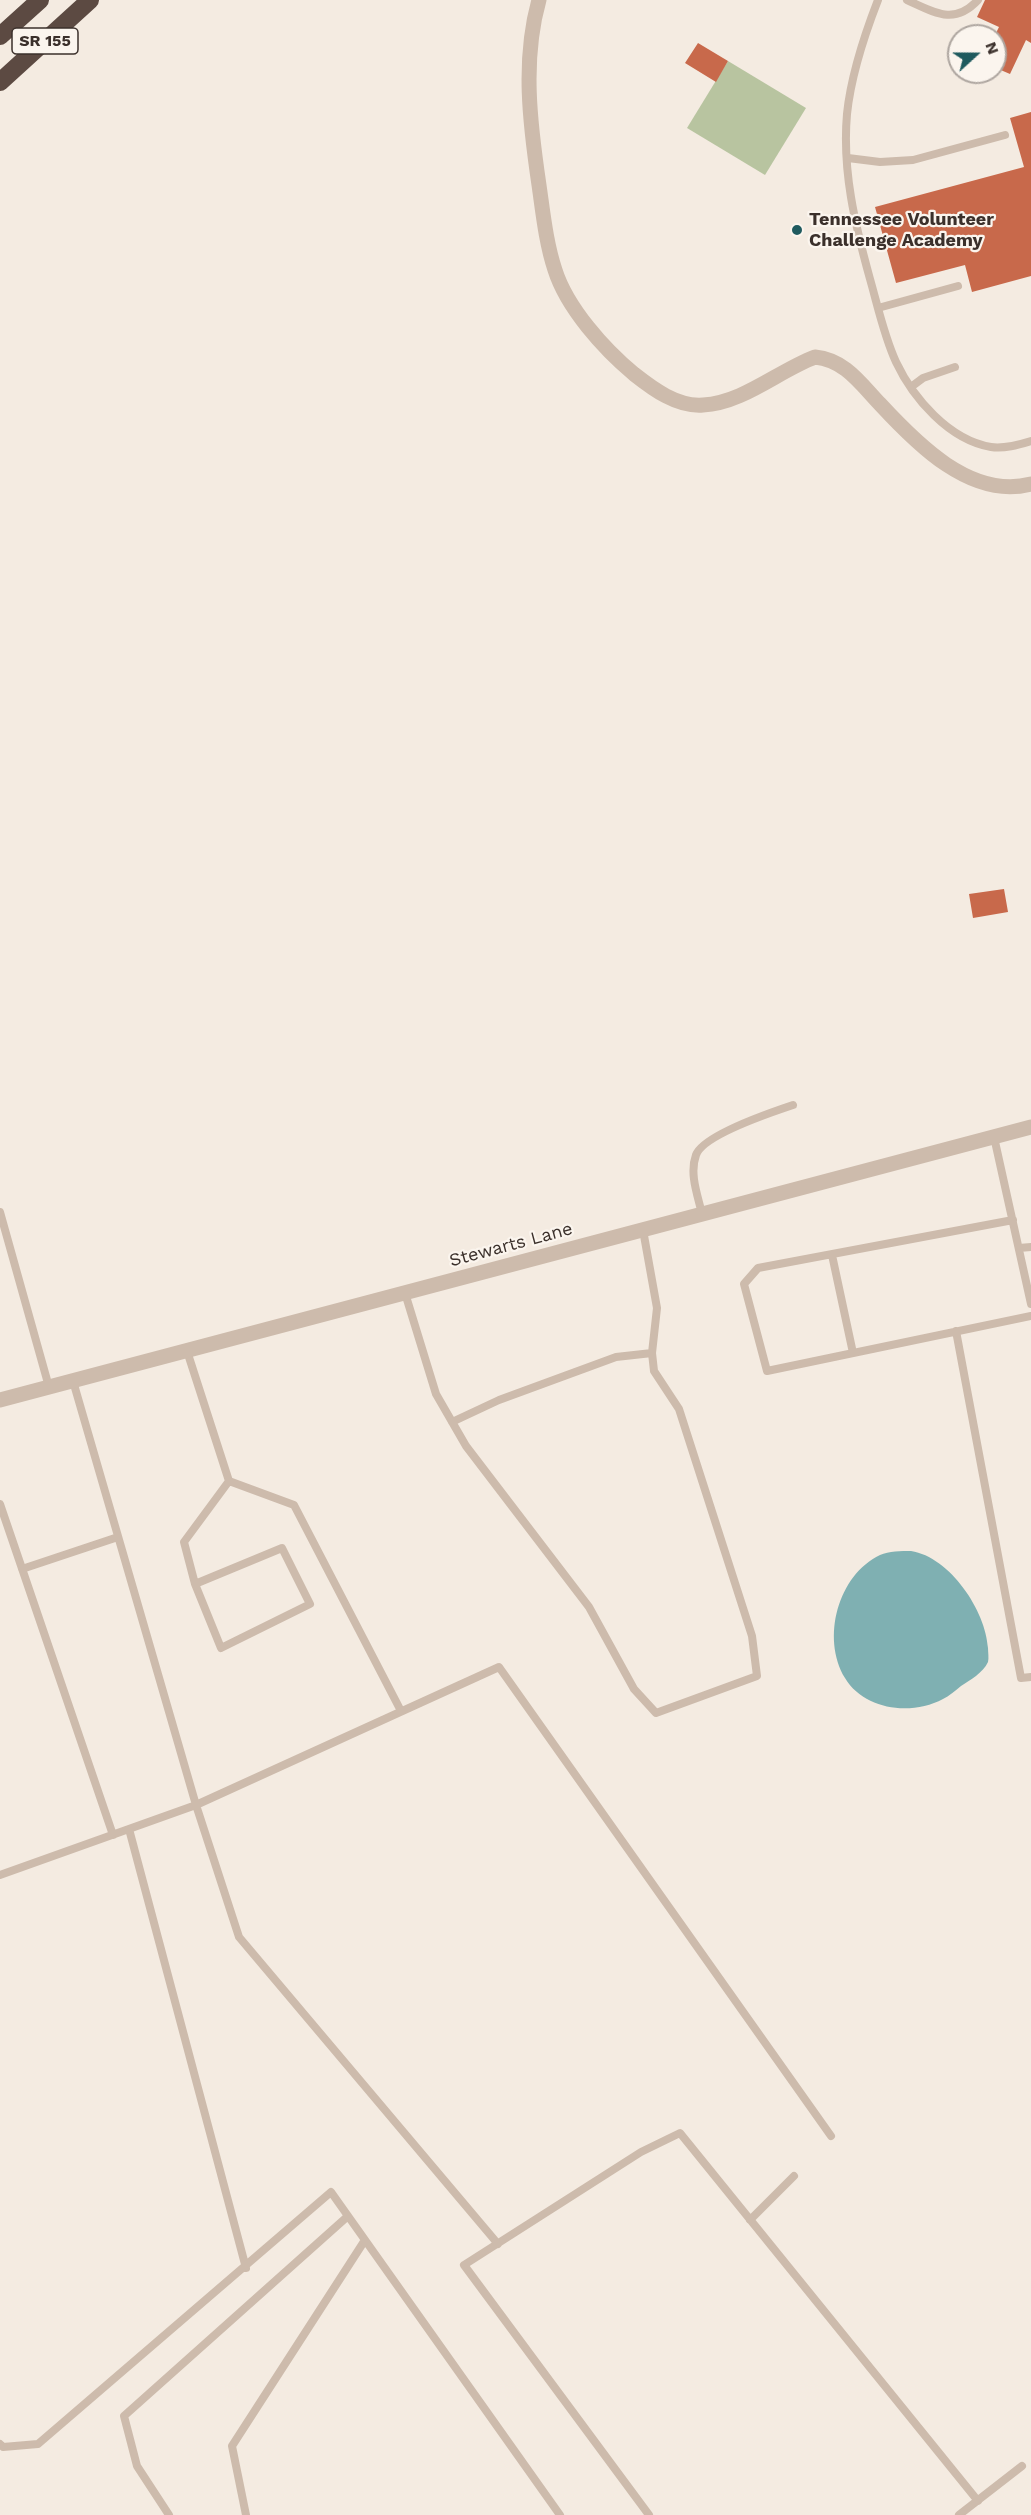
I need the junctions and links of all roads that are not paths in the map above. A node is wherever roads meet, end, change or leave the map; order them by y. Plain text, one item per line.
1 (40, 0) edge
2 (90, 0) edge
3 (539, 0) edge
4 (878, 0) edge
5 (907, 0) edge
6 (978, 0) edge
7 (0, 36) edge
8 (0, 82) edge
9 (1005, 135) dead end
10 (848, 158) junction
11 (958, 286) dead end
12 (878, 308) junction
13 (955, 367) dead end
14 (911, 387) junction
15 (1031, 441) edge
16 (1031, 484) edge
17 (793, 1105) dead end
18 (1031, 1127) edge
19 (994, 1137) junction
20 (0, 1212) edge
21 (702, 1214) junction
22 (1013, 1220) junction
23 (643, 1230) junction
24 (1031, 1247) edge
25 (1019, 1248) junction
26 (832, 1255) junction
27 (405, 1293) junction
28 (1031, 1304) edge
29 (1031, 1316) edge
30 (956, 1331) junction
31 (187, 1351) junction
32 (652, 1353) junction
33 (853, 1353) junction
34 (73, 1381) junction
35 (49, 1387) junction
36 (0, 1400) edge
37 (452, 1422) junction
38 (229, 1480) junction
39 (0, 1504) edge
40 (118, 1537) junction
41 (22, 1569) junction
42 (195, 1584) junction
43 (1031, 1677) edge
44 (401, 1711) junction
45 (196, 1805) junction
46 (129, 1829) junction
47 (113, 1835) junction
48 (0, 1875) edge
49 (831, 2136) dead end
50 (794, 2176) dead end
51 (348, 2216) junction
52 (750, 2220) junction
53 (365, 2240) junction
54 (498, 2244) junction
55 (246, 2268) junction
56 (0, 2444) edge
57 (1022, 2466) dead end
58 (978, 2501) junction
59 (169, 2515) edge
60 (246, 2515) edge
61 (560, 2515) edge
62 (649, 2515) edge
63 (959, 2515) edge

1 - 7 highway, SR 155
2 - 8 highway, SR 155
3 - 16 street
4 - 10 lane
5 - 6 lane
9 - 10 lane
10 - 12 lane
11 - 12 lane
12 - 14 lane
13 - 14 lane
14 - 15 lane
17 - 21 lane
18 - 19 street, Stewarts Lane
19 - 21 street, Stewarts Lane
19 - 22 lane
20 - 35 lane
21 - 23 street, Stewarts Lane
22 - 25 lane
22 - 26 lane
23 - 27 street, Stewarts Lane
23 - 32 lane
24 - 25 lane
25 - 28 lane
26 - 33 lane
26 - 33 lane
27 - 31 street, Stewarts Lane
27 - 37 lane
29 - 30 lane
30 - 33 lane
30 - 43 lane
31 - 34 street, Stewarts Lane
31 - 38 lane
32 - 37 lane
32 - 37 lane
34 - 35 street, Stewarts Lane
34 - 40 lane
35 - 36 street, Stewarts Lane
38 - 42 lane
38 - 44 lane
39 - 41 lane
40 - 41 lane
40 - 45 lane
41 - 47 lane
42 - 42 lane
44 - 45 lane
44 - 49 lane
45 - 46 lane
45 - 54 lane
46 - 47 lane
46 - 55 lane
47 - 48 lane
50 - 52 lane
51 - 53 lane
51 - 55 lane
51 - 59 lane
52 - 54 lane
52 - 58 lane
53 - 60 lane
53 - 61 lane
54 - 62 lane
55 - 56 lane
57 - 58 lane
58 - 63 lane

